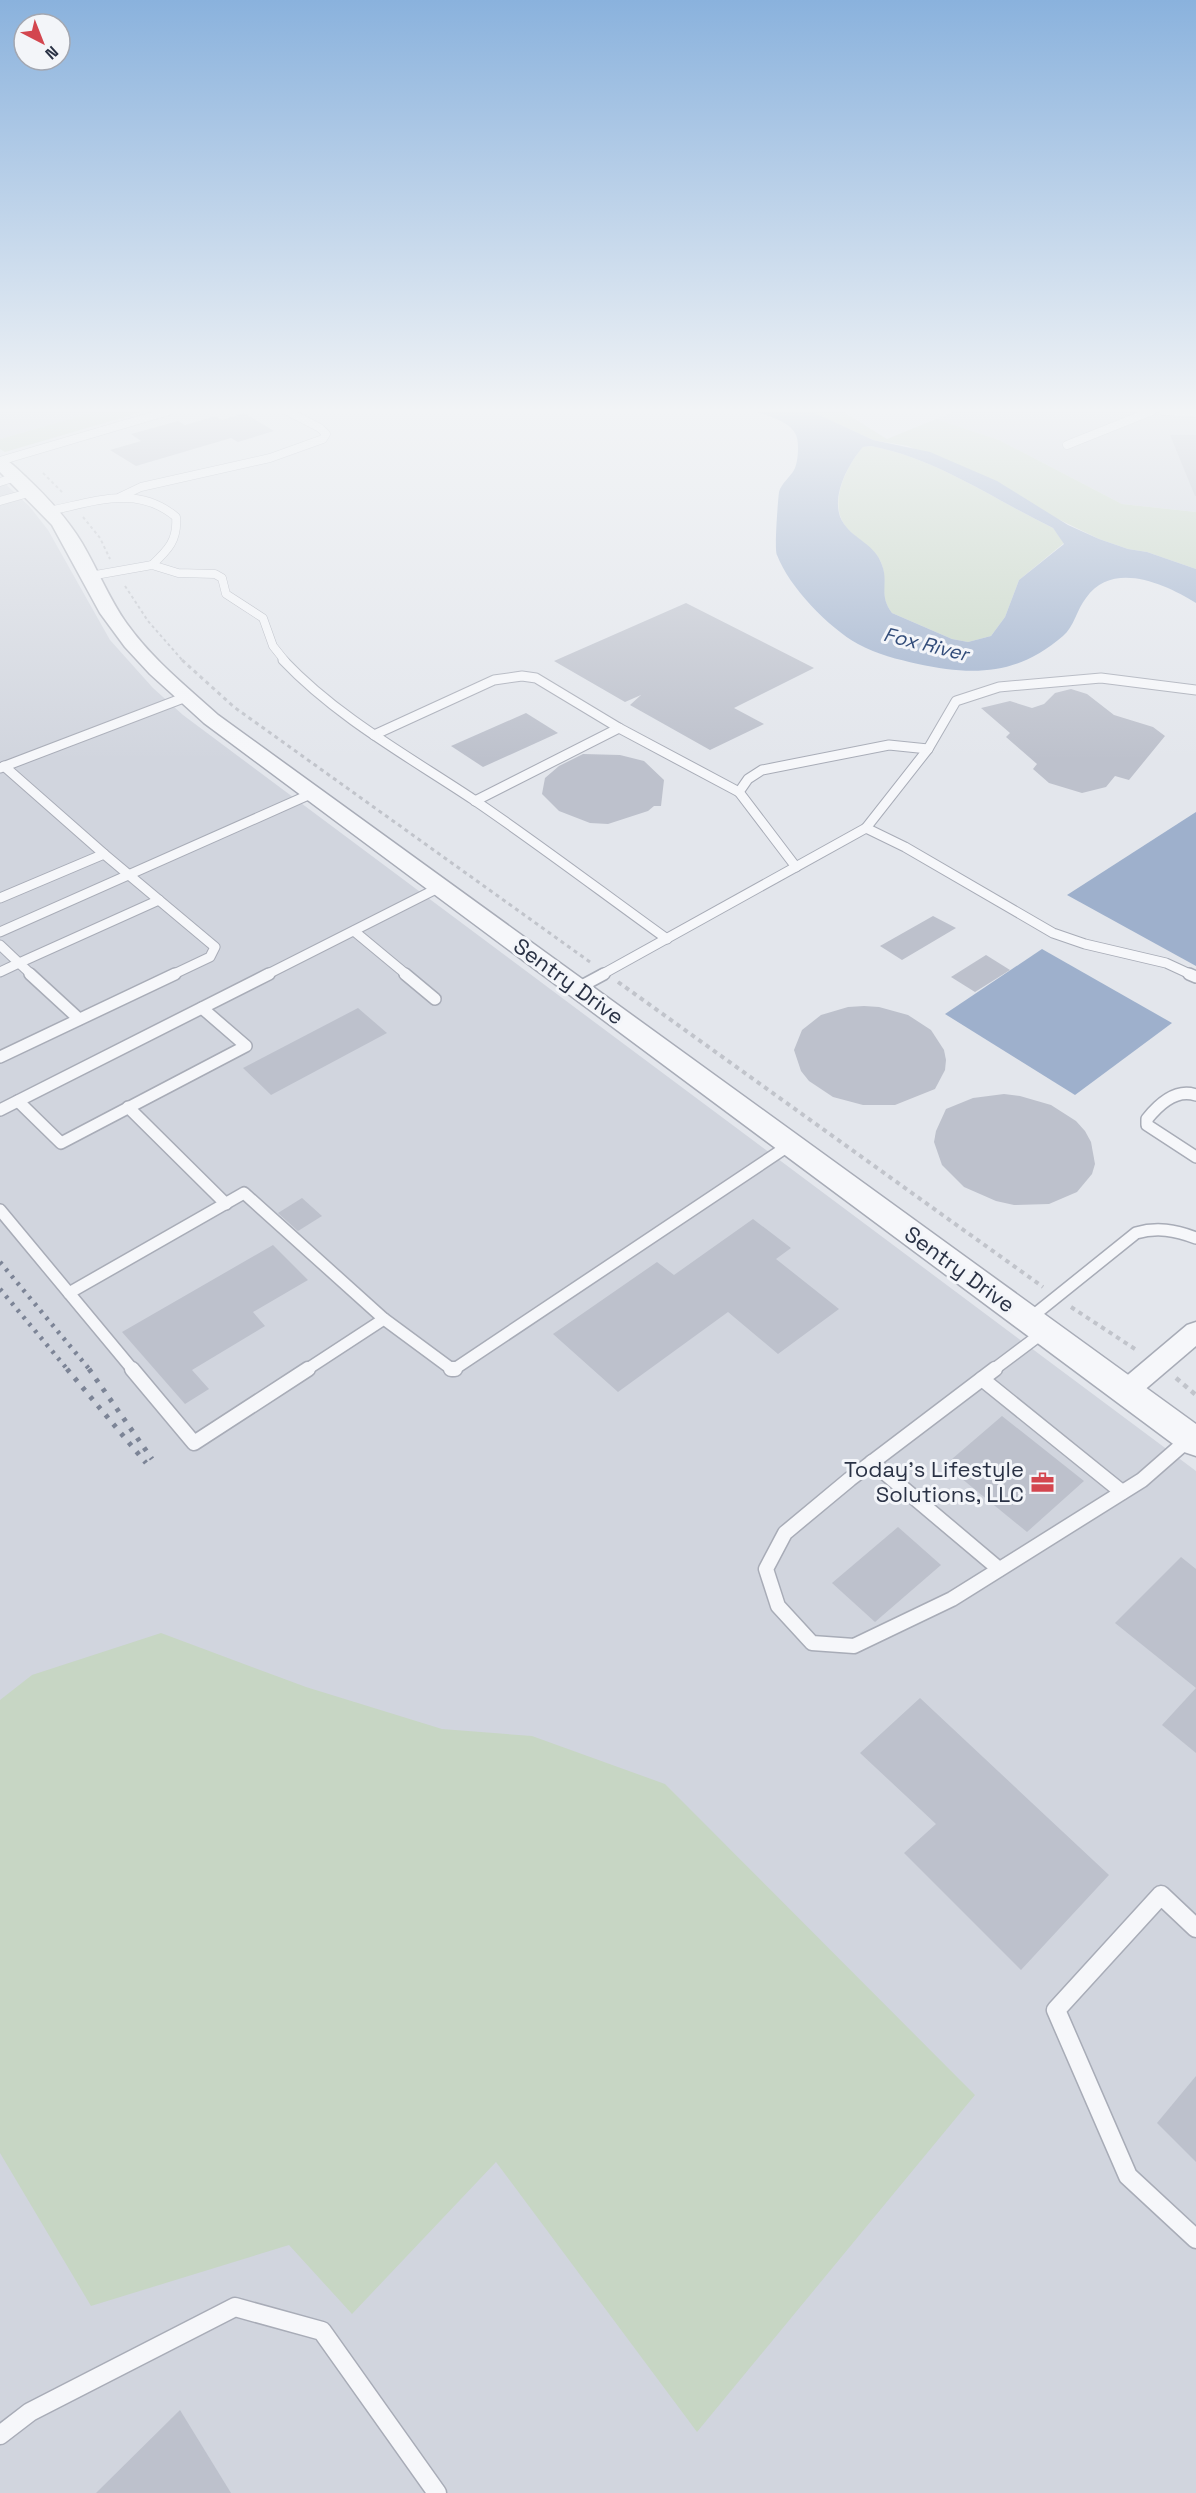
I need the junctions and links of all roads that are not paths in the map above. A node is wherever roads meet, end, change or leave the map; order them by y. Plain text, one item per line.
1 (62, 527) edge
2 (177, 527) edge
3 (152, 565) junction
4 (90, 576) junction
5 (1196, 690) edge
6 (186, 697) junction
7 (619, 728) junction
8 (374, 735) junction
9 (928, 749) junction
10 (2, 767) edge
11 (739, 792) junction
12 (313, 793) junction
13 (475, 801) junction
14 (866, 828) junction
15 (104, 854) junction
16 (796, 867) junction
17 (129, 875) junction
18 (440, 887) junction
19 (0, 898) edge
20 (159, 900) junction
21 (354, 931) junction
22 (0, 932) edge
23 (667, 939) junction
24 (0, 945) edge
25 (19, 963) junction
26 (0, 972) edge
27 (1196, 977) edge
28 (578, 988) junction
29 (435, 999) dead end
30 (202, 1008) junction
31 (79, 1019) junction
32 (0, 1057) edge
33 (1196, 1095) edge
34 (18, 1101) junction
35 (128, 1107) junction
36 (0, 1110) edge
37 (791, 1144) junction
38 (1196, 1157) edge
39 (226, 1204) junction
40 (0, 1210) edge
41 (1196, 1238) edge
42 (69, 1293) junction
43 (384, 1319) junction
44 (1037, 1325) junction
45 (1194, 1336) edge
46 (982, 1379) junction
47 (1126, 1391) junction
48 (1193, 1440) edge
49 (872, 1462) junction
50 (1122, 1492) junction
51 (999, 1569) junction
52 (1196, 1928) edge
53 (1196, 2239) edge
54 (0, 2435) edge
55 (437, 2493) edge

1 - 4 street, Sentry Drive
2 - 3 lane
3 - 4 lane
3 - 8 lane
4 - 6 street, Sentry Drive
5 - 9 lane
6 - 10 lane
6 - 12 street, Sentry Drive
7 - 8 lane
7 - 11 lane
7 - 13 lane
8 - 13 lane
9 - 11 lane
9 - 14 lane
10 - 15 lane
11 - 16 lane
12 - 17 lane
12 - 18 street, Sentry Drive
13 - 23 lane
14 - 16 lane
14 - 27 lane
15 - 17 lane
15 - 19 lane
16 - 23 lane
17 - 20 lane
17 - 22 lane
18 - 21 lane
18 - 28 street, Sentry Drive
20 - 25 lane
20 - 31 lane
21 - 29 lane
21 - 30 lane
23 - 28 lane
24 - 25 lane
25 - 26 lane
25 - 31 lane
28 - 37 street, Sentry Drive
30 - 34 lane
30 - 35 lane
31 - 32 lane
33 - 38 lane
34 - 35 lane
34 - 36 lane
35 - 39 lane
37 - 43 lane
37 - 44 street, Sentry Drive
39 - 42 lane
39 - 43 lane
40 - 42 lane
41 - 44 lane
42 - 43 lane
44 - 46 lane
44 - 47 street, Sentry Drive
45 - 47 street
46 - 49 lane
46 - 50 lane
47 - 48 street, Sentry Drive
48 - 50 lane
49 - 51 lane
49 - 51 lane
50 - 51 lane
52 - 53 lane
54 - 55 lane

